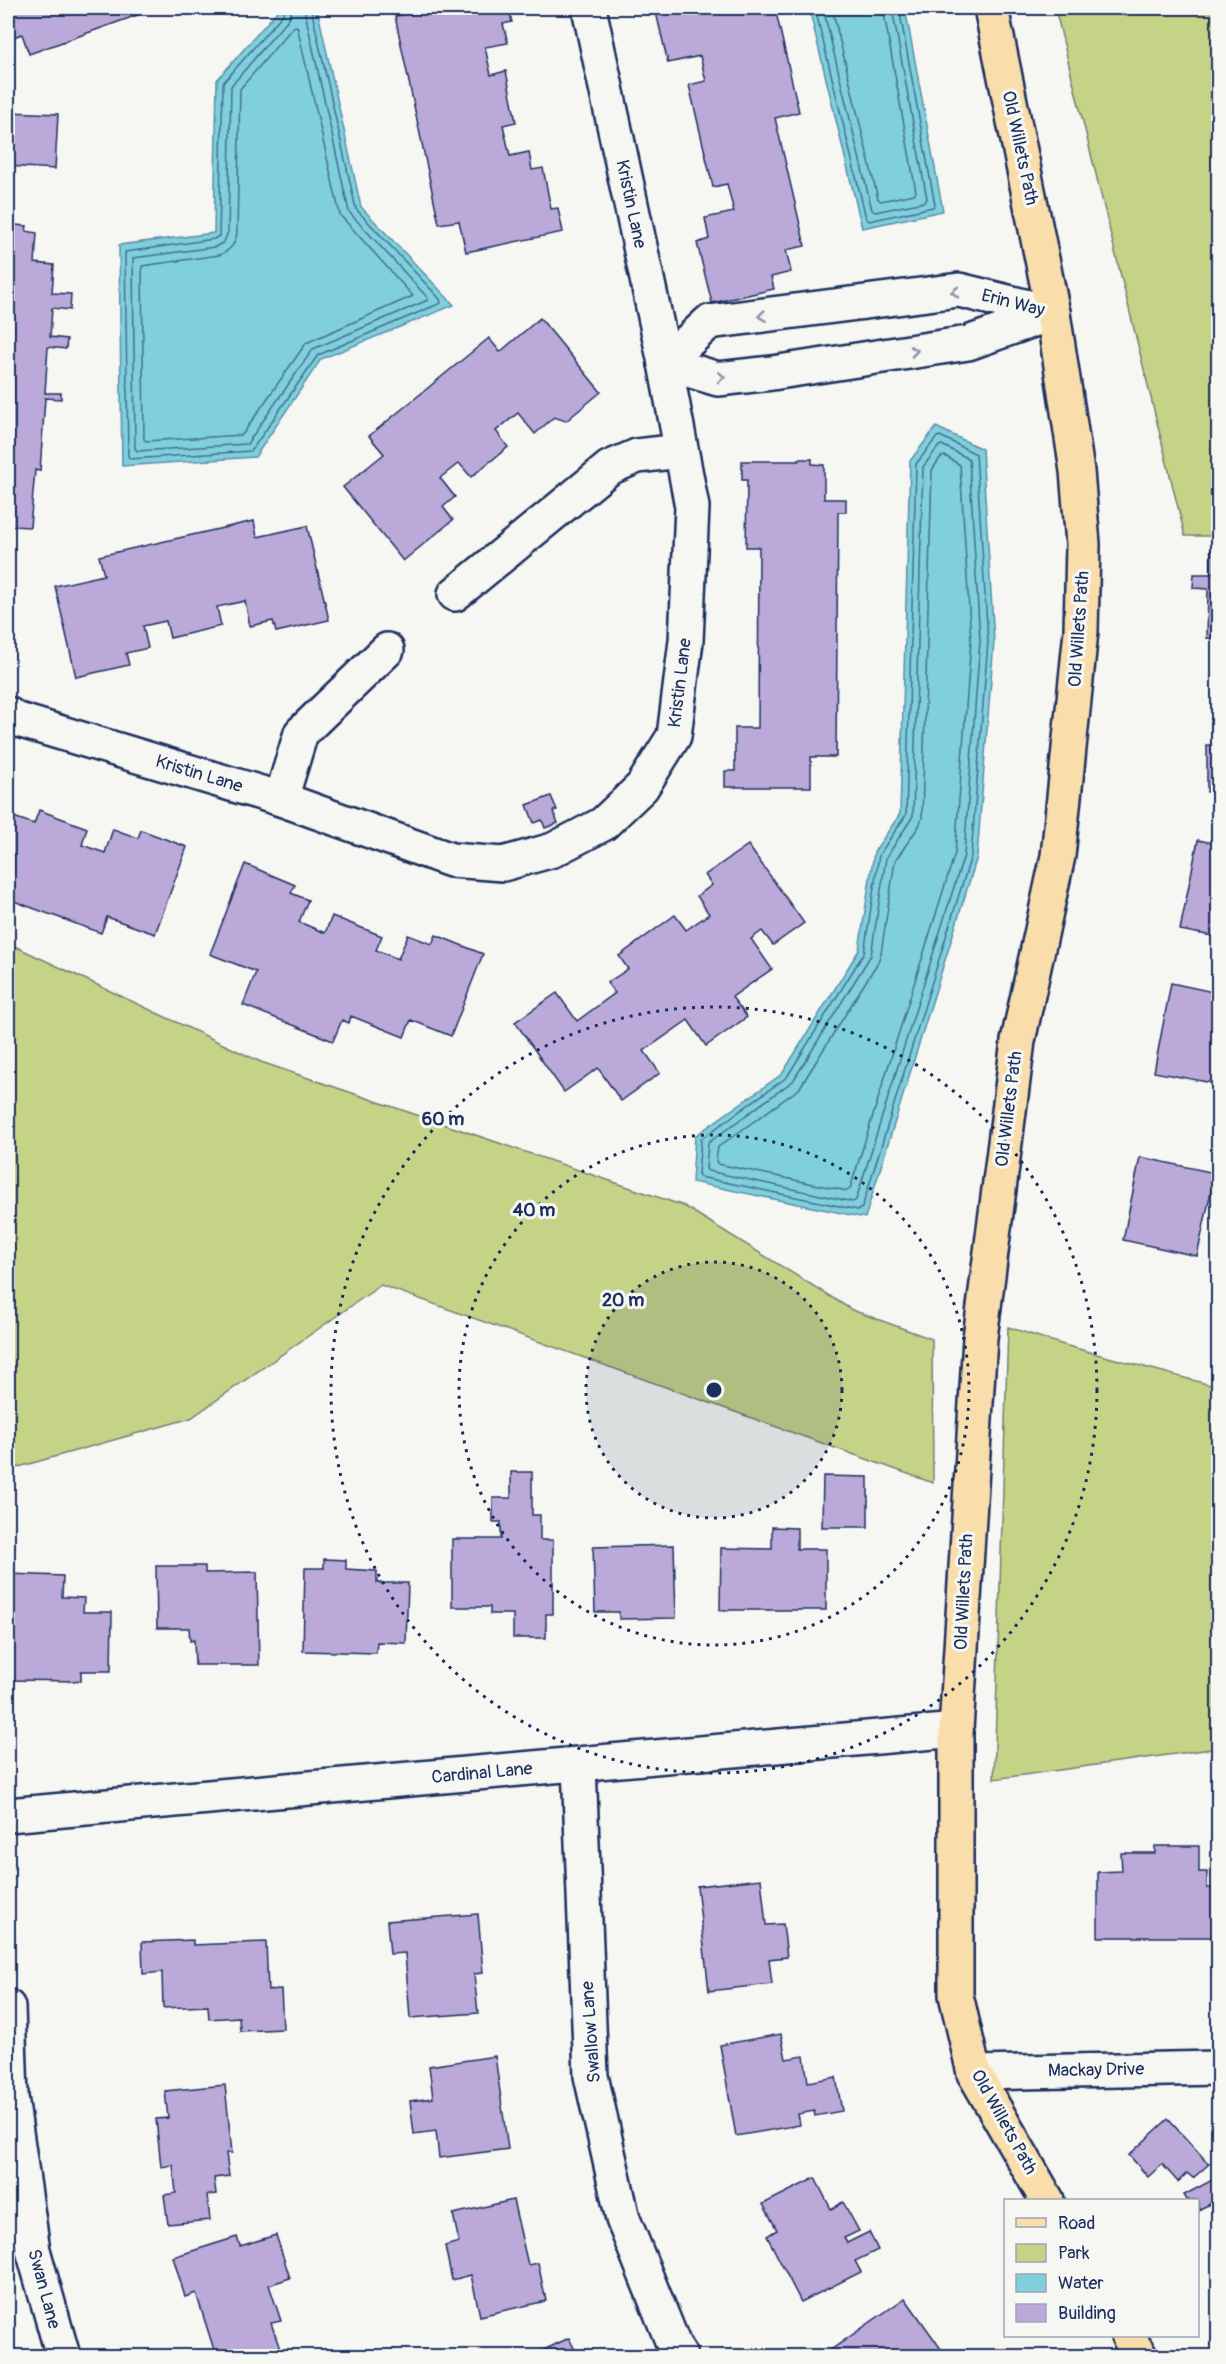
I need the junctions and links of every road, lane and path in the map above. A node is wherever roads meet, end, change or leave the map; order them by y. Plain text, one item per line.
1 (589, 8) edge
2 (991, 8) edge
3 (1053, 313) junction
4 (665, 363) junction
5 (681, 451) junction
6 (456, 594) dead end
7 (387, 650) dead end
8 (8, 714) edge
9 (281, 799) junction
10 (956, 1730) junction
11 (579, 1765) junction
12 (8, 1815) edge
13 (8, 2007) edge
14 (1218, 2068) edge
15 (974, 2073) junction
16 (1046, 2199) edge
17 (1129, 2337) edge
18 (63, 2356) edge
19 (680, 2356) edge
20 (1140, 2356) edge

1 - 4 street, Kristin Lane
2 - 3 main road, Old Willets Path
4 -> 3 street, Erin Way
3 -> 4 street, Erin Way
3 - 10 main road, Old Willets Path
4 - 5 street, Kristin Lane
5 - 6 street
5 - 9 street, Kristin Lane
7 - 9 street
8 - 9 street, Kristin Lane
10 - 11 street, Cardinal Lane
10 - 15 main road, Old Willets Path
11 - 12 street, Cardinal Lane
11 - 19 street, Swallow Lane
13 - 18 street, Swan Lane
14 - 15 street, Mackay Drive
15 - 16 main road, Old Willets Path
17 - 20 main road

